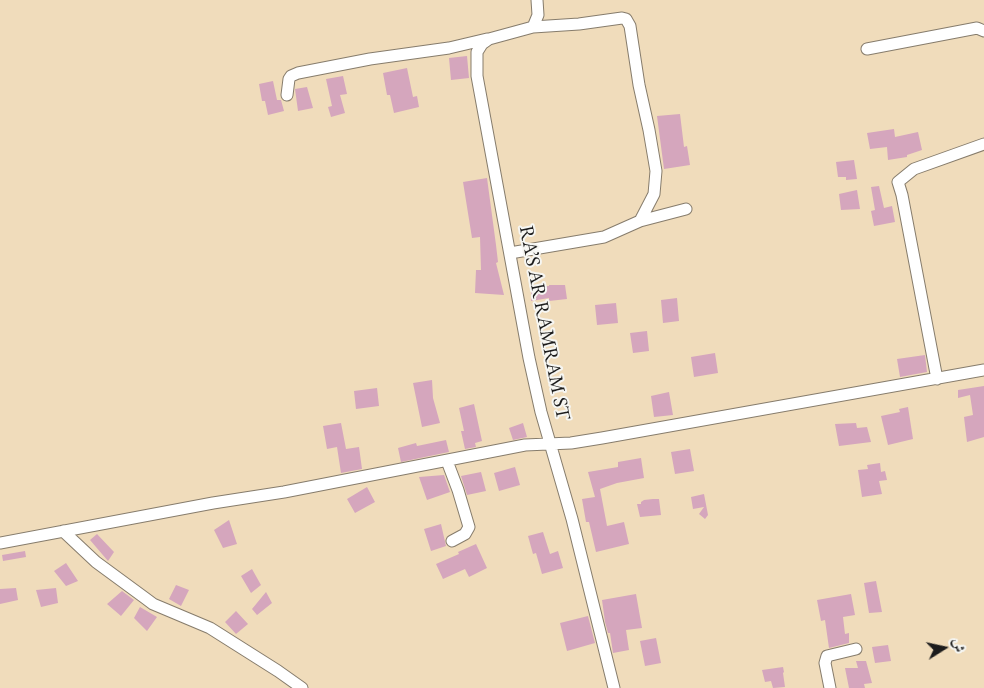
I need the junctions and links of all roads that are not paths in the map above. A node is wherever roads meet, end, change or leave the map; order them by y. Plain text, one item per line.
1 (537, 0) edge
2 (533, 27) junction
3 (984, 31) edge
4 (489, 39) junction
5 (867, 49) dead end
6 (287, 95) dead end
7 (984, 144) edge
8 (686, 209) dead end
9 (640, 221) junction
10 (510, 253) junction
11 (984, 370) edge
12 (938, 379) junction
13 (550, 443) junction
14 (447, 461) junction
15 (64, 531) junction
16 (452, 541) dead end
17 (0, 543) edge
18 (856, 649) dead end
19 (302, 688) edge
20 (614, 688) edge
21 (830, 688) edge

1 - 2 street
2 - 4 street
2 - 9 street
3 - 5 street
4 - 6 street
4 - 10 street, RA’S AR RAMRAM ST
7 - 12 street
8 - 9 street
9 - 10 street
10 - 13 street, RA’S AR RAMRAM ST
11 - 12 street
12 - 13 street
13 - 14 street
13 - 20 street, RA’S AR RAMRAM ST
14 - 15 street
14 - 16 street
15 - 17 street
15 - 19 street
18 - 21 street

